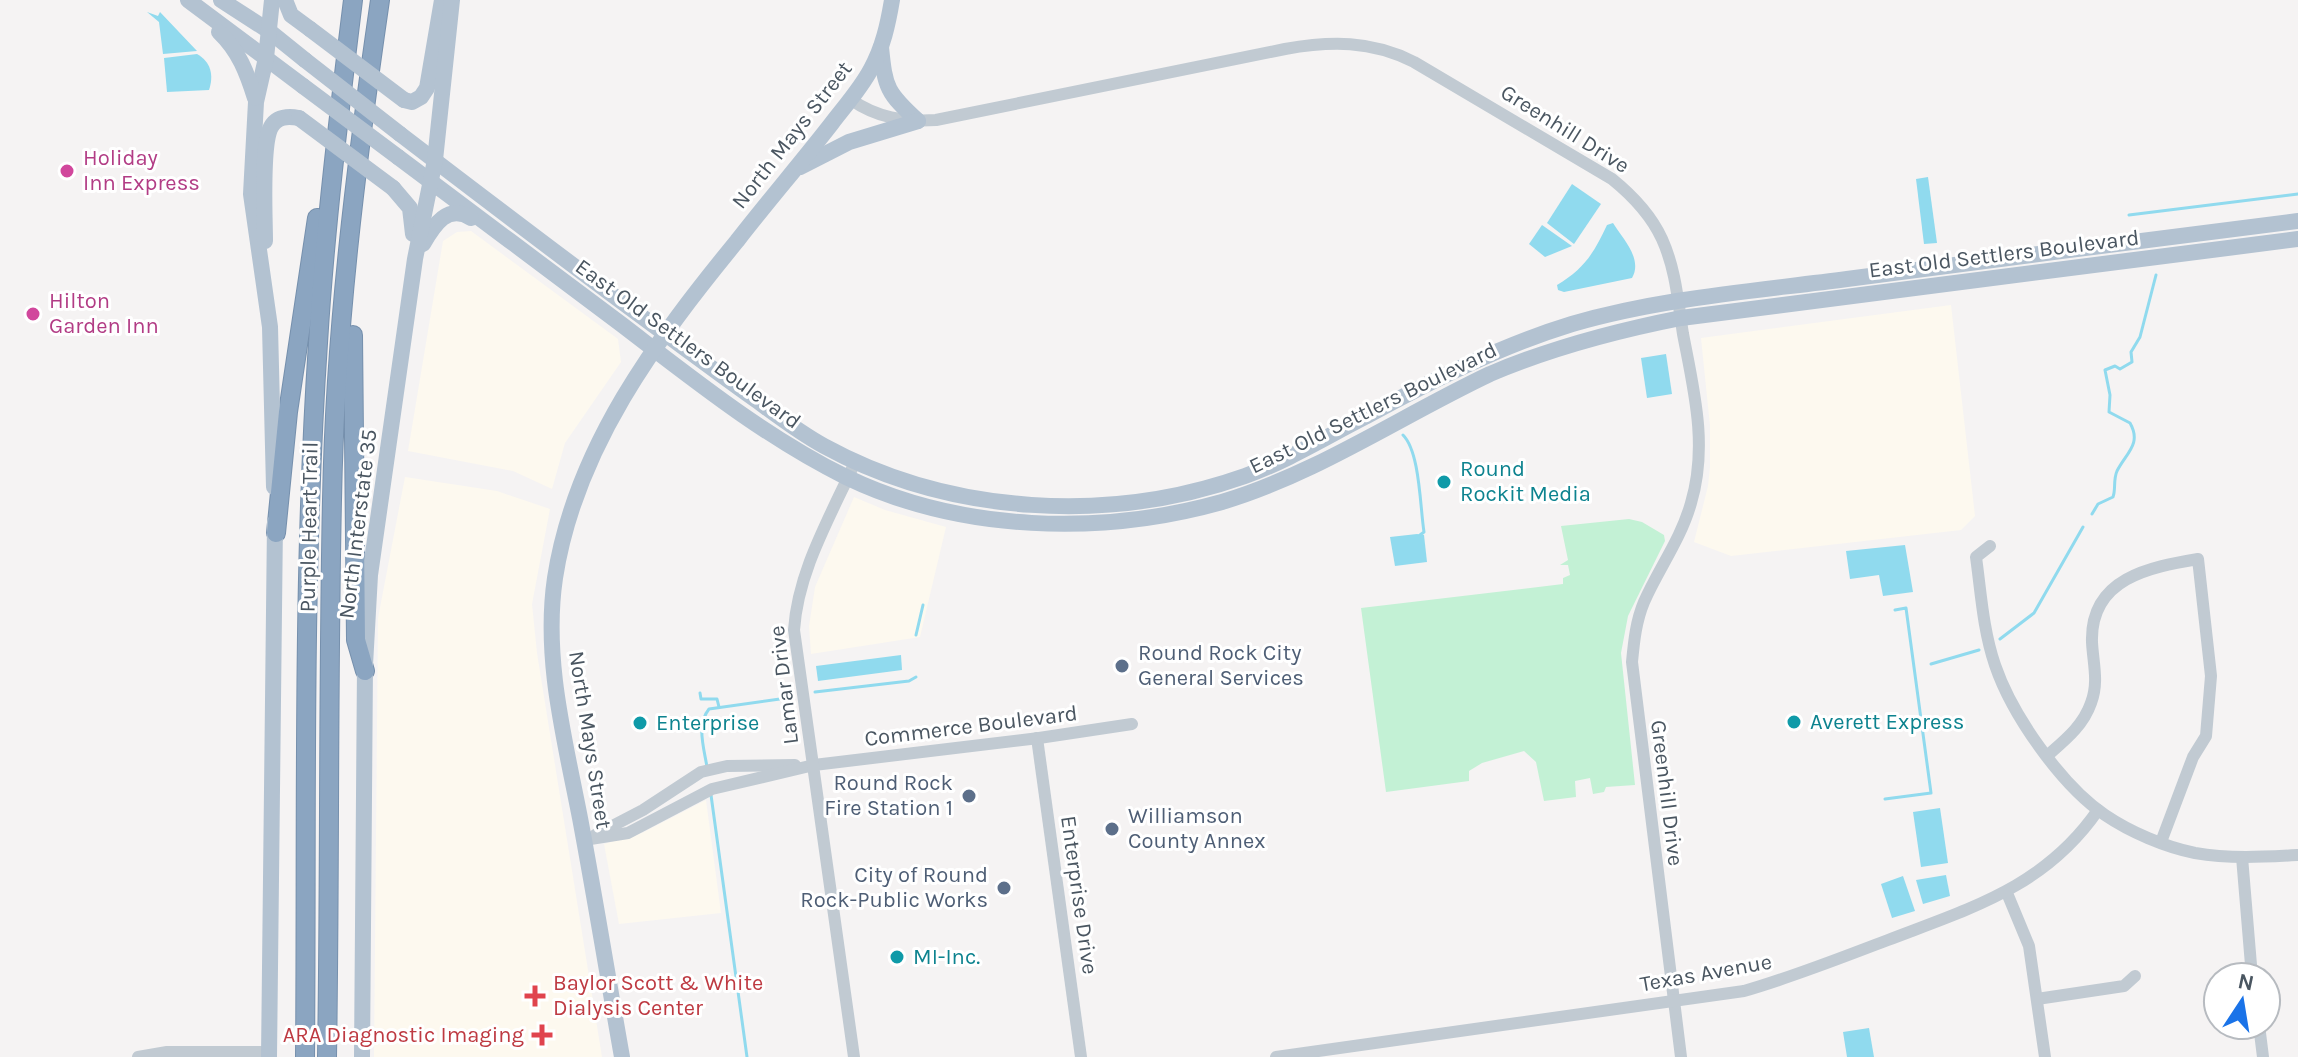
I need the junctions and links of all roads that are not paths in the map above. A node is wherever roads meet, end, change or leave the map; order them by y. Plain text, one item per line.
1 (221, 0) edge
2 (272, 0) edge
3 (285, 0) edge
4 (380, 0) edge
5 (442, 0) edge
6 (452, 0) edge
7 (892, 0) edge
8 (189, 1) edge
9 (353, 6) edge
10 (269, 31) junction
11 (881, 45) junction
12 (266, 58) junction
13 (850, 99) junction
14 (256, 102) junction
15 (363, 116) junction
16 (918, 121) junction
17 (435, 160) junction
18 (797, 169) junction
19 (431, 181) junction
20 (2298, 221) edge
21 (2298, 239) edge
22 (511, 242) junction
23 (415, 259) junction
24 (265, 284) junction
25 (1679, 310) junction
26 (666, 335) junction
27 (655, 350) junction
28 (852, 470) junction
29 (276, 533) junction
30 (1990, 546) dead end
31 (365, 671) junction
32 (1132, 724) dead end
33 (1037, 738) junction
34 (2048, 755) junction
35 (814, 765) junction
36 (2098, 810) junction
37 (584, 840) junction
38 (2161, 842) junction
39 (2298, 855) edge
40 (2242, 857) junction
41 (2007, 893) junction
42 (2251, 961) edge
43 (2135, 976) dead end
44 (2037, 999) junction
45 (1674, 1000) junction
46 (210, 1054) edge
47 (269, 1054) edge
48 (138, 1057) edge
49 (305, 1057) edge
50 (327, 1057) edge
51 (362, 1057) edge
52 (622, 1057) edge
53 (854, 1057) edge
54 (1081, 1057) edge
55 (1276, 1057) edge
56 (1681, 1057) edge
57 (2045, 1057) edge

1 - 10 main road, East Old Settlers Boulevard
2 - 10 main road
3 - 5 main road, bridge
4 - 15 highway, Purple Heart Trail
6 - 17 main road, North Interstate 35
7 - 11 main road, North Mays Street
8 - 12 main road, East Old Settlers Boulevard
8 - 14 main road
9 - 29 highway
9 - 49 highway, Purple Heart Trail
10 - 12 main road
10 - 17 main road, East Old Settlers Boulevard, bridge
11 - 13 main road, North Mays Street
11 - 16 main road
12 - 14 main road
12 - 19 main road, East Old Settlers Boulevard, bridge
13 - 16 street, Greenhill Drive
13 - 18 main road, North Mays Street
14 - 24 main road
15 - 31 highway
15 - 50 highway, Purple Heart Trail
16 - 18 main road
16 - 25 street, Greenhill Drive
17 - 19 main road, North Interstate 35
17 - 26 main road, East Old Settlers Boulevard
18 - 26 main road, North Mays Street
19 - 22 main road, East Old Settlers Boulevard
19 - 23 main road, North Interstate 35
20 - 25 main road, East Old Settlers Boulevard
21 - 25 main road, East Old Settlers Boulevard
22 - 23 main road
22 - 27 main road, East Old Settlers Boulevard
23 - 24 main road, bridge
23 - 31 main road, North Interstate 35
24 - 29 main road
25 - 28 main road, East Old Settlers Boulevard
25 - 45 street, Greenhill Drive
26 - 27 main road, North Mays Street
26 - 28 main road, East Old Settlers Boulevard
27 - 28 main road, East Old Settlers Boulevard
27 - 37 main road, North Mays Street
28 - 35 street, Lamar Drive
29 - 47 main road
30 - 34 street
31 - 51 main road, North Interstate 35
32 - 33 street, Commerce Boulevard
33 - 35 street, Commerce Boulevard
33 - 54 street, Enterprise Drive
34 - 36 street
34 - 38 street
35 - 37 street, Commerce Boulevard
35 - 37 street, Commerce Boulevard
35 - 53 street, Lamar Drive
36 - 38 street
36 - 41 street, Texas Avenue
37 - 52 main road, North Mays Street
38 - 40 street
39 - 40 street
40 - 42 street
41 - 44 street
41 - 45 street, Texas Avenue
43 - 44 street
44 - 57 street
45 - 55 street, Texas Avenue
45 - 56 street, Greenhill Drive
46 - 47 street
46 - 48 street

